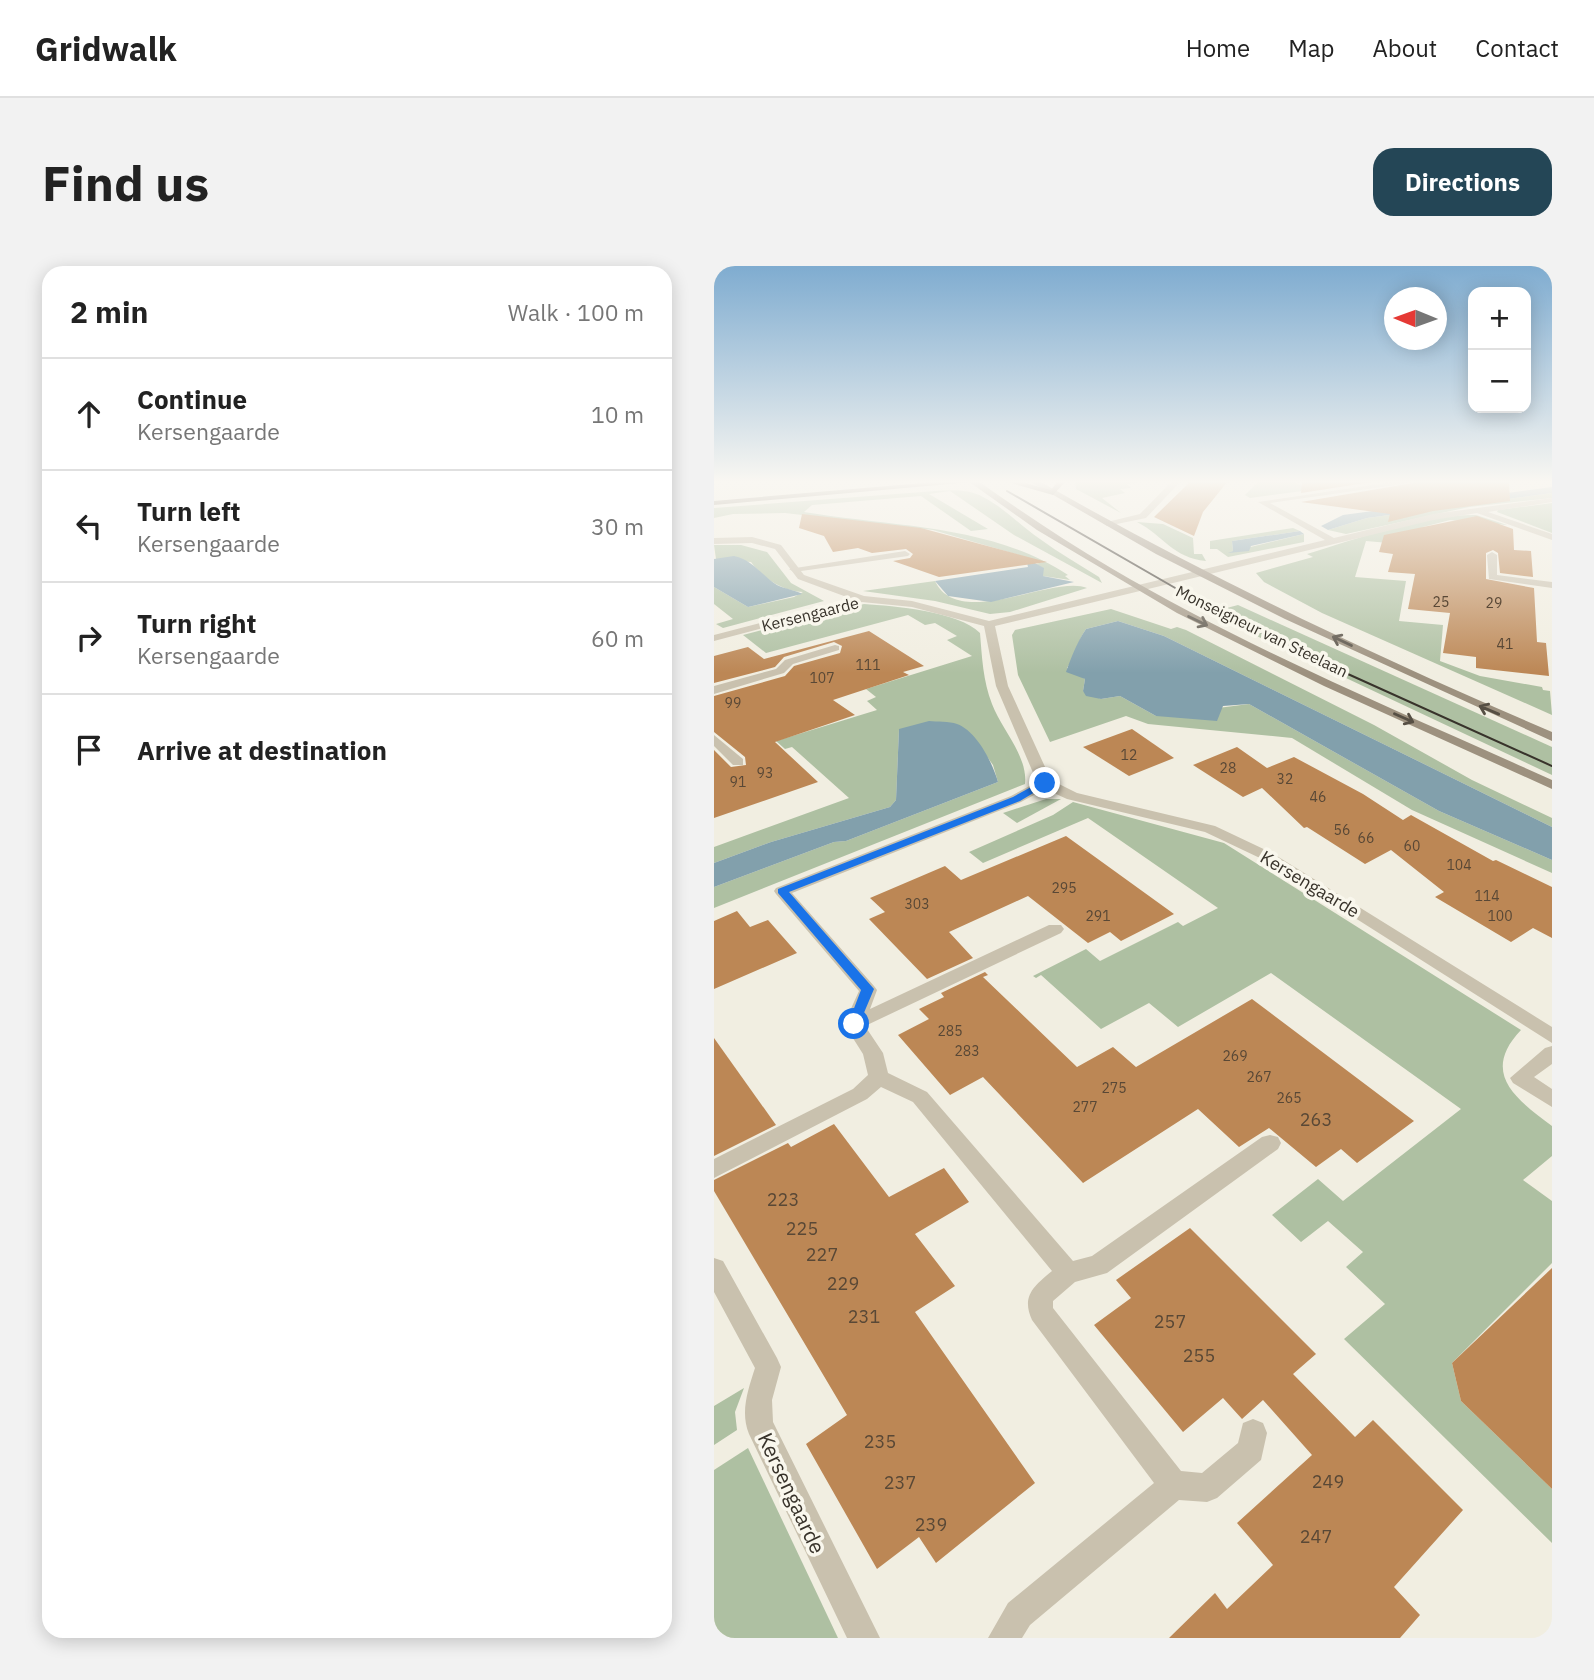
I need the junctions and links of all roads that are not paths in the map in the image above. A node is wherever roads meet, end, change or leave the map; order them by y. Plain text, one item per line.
1 (770, 545) edge
2 (1065, 545) edge
3 (1146, 545) edge
4 (1316, 545) edge
5 (905, 554) dead end
6 (1492, 555) dead end
7 (794, 569) junction
8 (1200, 575) junction
9 (1552, 585) edge
10 (1137, 590) junction
11 (862, 599) junction
12 (989, 624) junction
13 (714, 638) edge
14 (835, 648) dead end
15 (714, 690) edge
16 (1552, 737) edge
17 (714, 738) edge
18 (738, 762) dead end
19 (1045, 783) junction
20 (1552, 785) edge
21 (1055, 929) dead end
22 (854, 1024) junction
23 (1552, 1036) edge
24 (1552, 1053) edge
25 (879, 1077) junction
26 (1552, 1099) edge
27 (1270, 1143) dead end
28 (714, 1169) edge
29 (714, 1269) edge
30 (1068, 1273) junction
31 (1254, 1433) dead end
32 (1174, 1485) junction
33 (864, 1638) edge
34 (1004, 1638) edge

1 - 7 street
2 - 10 main road, Monseigneur van Steelaan
3 - 8 main road, Monseigneur van Steelaan
4 - 8 street, Kersengaarde
5 - 7 street
6 - 9 street
7 - 11 street
8 - 10 street, Kersengaarde
16 -> 8 main road, Monseigneur van Steelaan
10 - 12 street, Kersengaarde
10 -> 20 main road, Monseigneur van Steelaan
11 - 12 street, Kersengaarde
11 - 13 street, Kersengaarde
12 - 19 street
14 - 15 street
17 - 18 street
19 - 22 street
19 - 23 street, Kersengaarde
21 - 22 street
22 - 25 street
24 - 26 street
25 - 28 street
25 - 30 street
27 - 30 street
29 - 33 street, Kersengaarde
30 - 32 street
31 - 32 street
32 - 34 street

